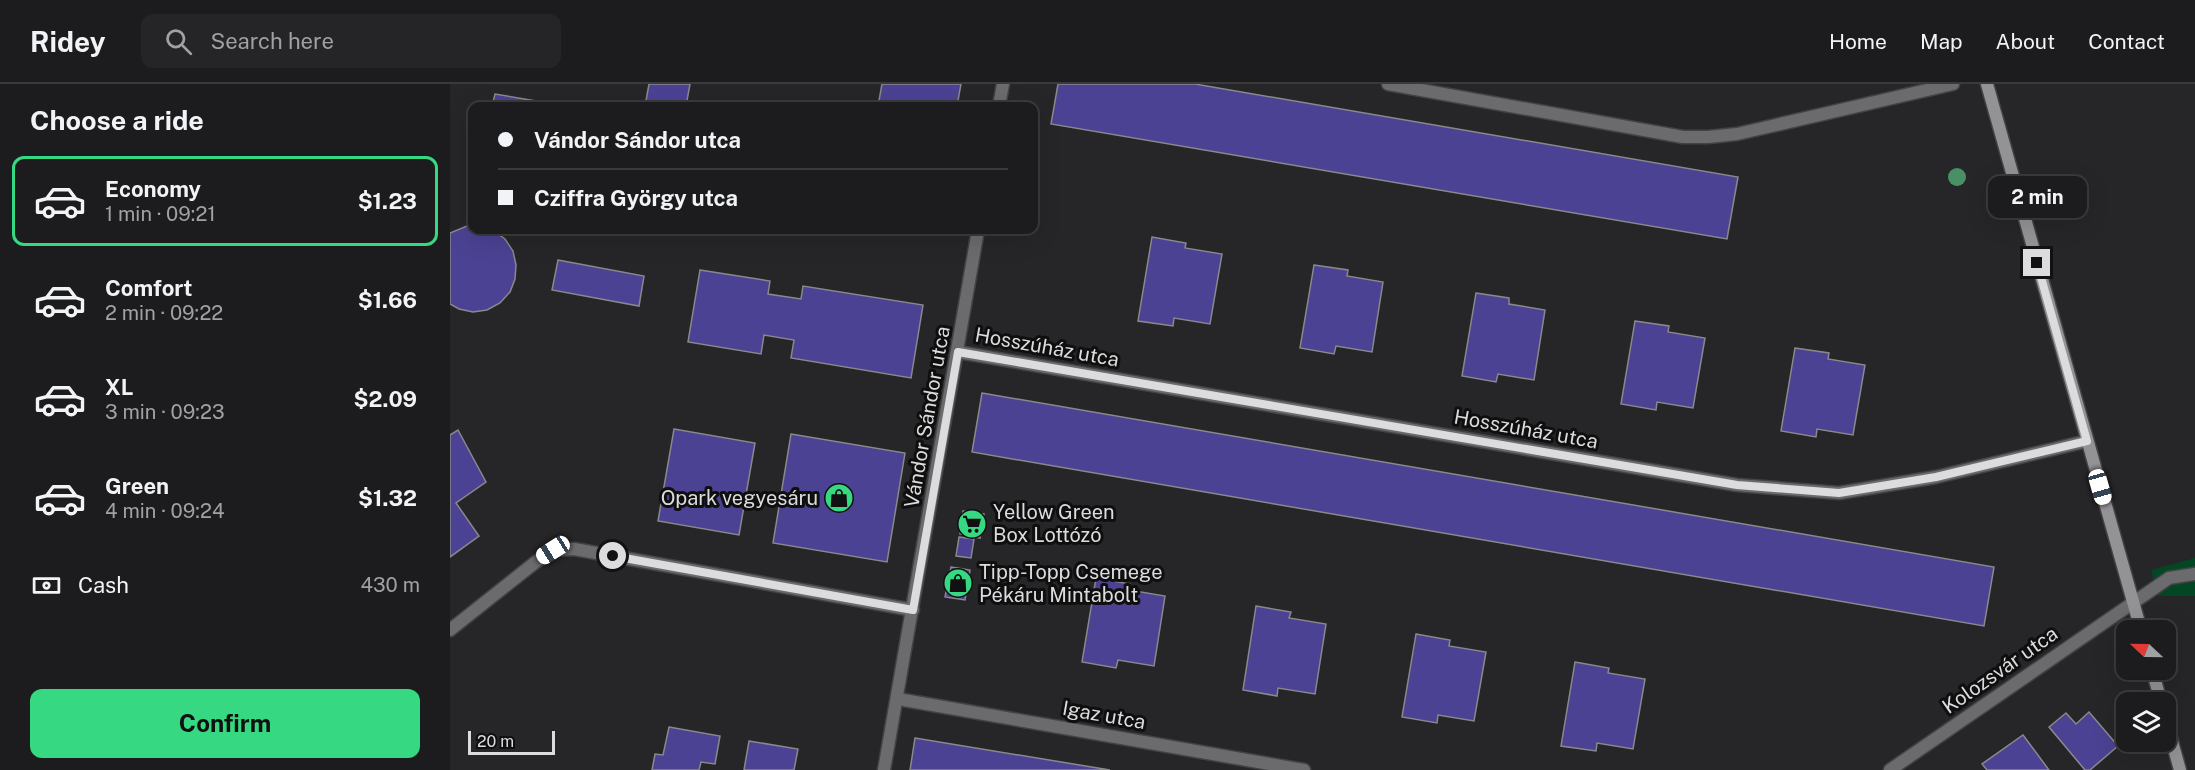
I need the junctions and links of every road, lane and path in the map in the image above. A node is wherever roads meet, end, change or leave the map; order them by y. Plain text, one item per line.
1 (1004, 84) edge
2 (1388, 84) edge
3 (1953, 84) edge
4 (1988, 84) edge
5 (1000, 102) edge
6 (977, 234) edge
7 (958, 352) junction
8 (2087, 441) junction
9 (2195, 574) edge
10 (2133, 602) junction
11 (913, 610) junction
12 (2138, 620) edge
13 (450, 630) edge
14 (898, 699) junction
15 (2175, 752) edge
16 (885, 770) edge
17 (1305, 770) edge
18 (1890, 770) edge
19 (2180, 770) edge

1 - 5 street
2 - 3 street
4 - 8 main road
6 - 7 street, Vándor Sándor utca
7 - 8 street, Hosszúház utca
7 - 11 street, Vándor Sándor utca
8 - 10 main road
9 - 10 street, Kolozsvár utca
10 - 12 main road
10 - 18 street, Kolozsvár utca
11 - 13 street
11 - 14 street, Vándor Sándor utca
14 - 16 street, Vándor Sándor utca
14 - 17 street, Igaz utca
15 - 19 main road

